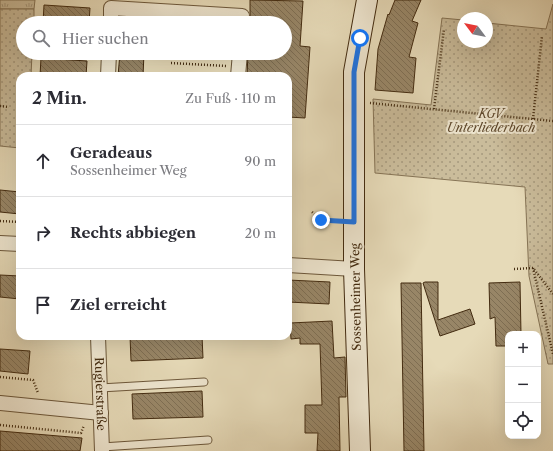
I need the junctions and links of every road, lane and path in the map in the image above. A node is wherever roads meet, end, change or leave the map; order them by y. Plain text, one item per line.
1 (367, 0) edge
2 (111, 16) edge
3 (242, 16) edge
4 (444, 29) dead end
5 (542, 36) dead end
6 (109, 60) edge
7 (240, 60) edge
8 (172, 63) dead end
9 (108, 72) edge
10 (239, 72) edge
11 (370, 103) dead end
12 (0, 106) edge
13 (9, 107) dead end
14 (434, 109) junction
15 (533, 119) junction
16 (553, 121) edge
17 (312, 212) dead end
18 (0, 220) edge
19 (16, 222) edge
20 (354, 222) junction
21 (0, 243) edge
22 (16, 244) edge
23 (292, 265) edge
24 (533, 268) junction
25 (354, 269) junction
26 (514, 269) dead end
27 (553, 294) edge
28 (98, 340) edge
29 (553, 354) edge
30 (0, 377) edge
31 (204, 382) dead end
32 (100, 388) junction
33 (0, 403) edge
34 (44, 407) junction
35 (95, 412) junction
36 (0, 425) edge
37 (208, 440) dead end
38 (102, 449) edge
39 (360, 451) edge

1 - 20 street, Sossenheimer Weg
2 - 3 street
4 - 14 path
5 - 15 path
6 - 9 street
7 - 10 street
8 - 10 path
11 - 14 path
12 - 13 path
14 - 15 path
15 - 16 path
17 - 20 path
18 - 19 path
20 - 25 street, Sossenheimer Weg
21 - 22 street
23 - 25 street
24 - 26 path
24 - 27 path
24 - 29 path
25 - 39 street, Sossenheimer Weg
28 - 32 street, Rugierstraße
30 - 34 path
31 - 32 lane
32 - 35 street, Rugierstraße
33 - 34 street
34 - 35 street
35 - 36 path
35 - 38 street, Rugierstraße
37 - 38 lane

